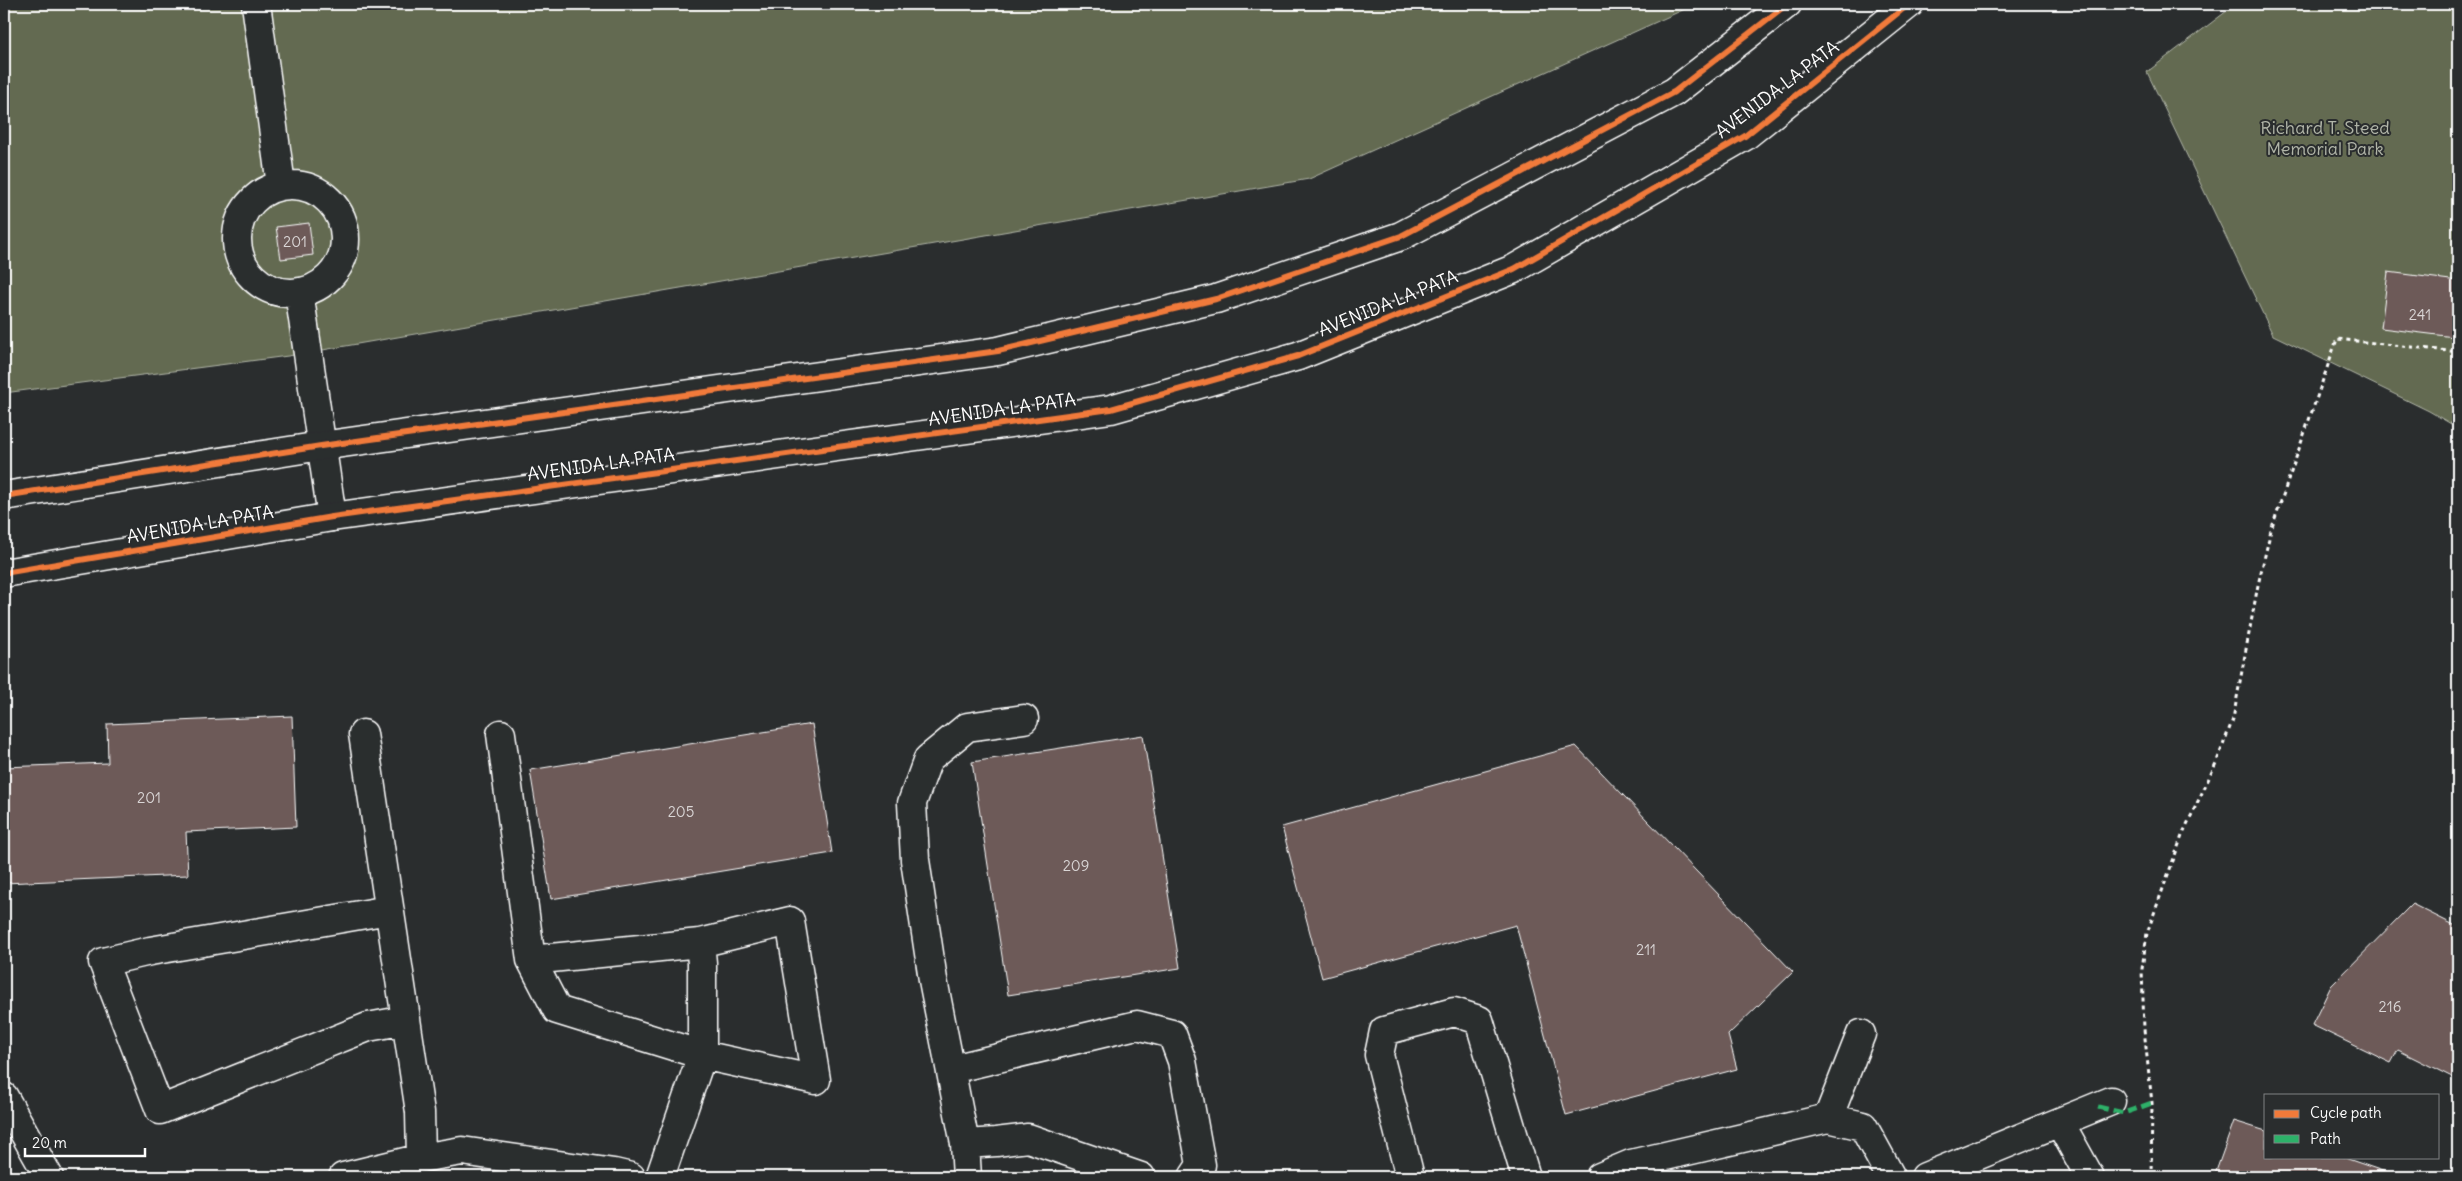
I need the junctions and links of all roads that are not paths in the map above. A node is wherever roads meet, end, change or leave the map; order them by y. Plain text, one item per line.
1 (256, 4) edge
2 (1787, 4) edge
3 (1909, 4) edge
4 (281, 185) junction
5 (299, 292) junction
6 (321, 446) junction
7 (4, 496) edge
8 (332, 517) junction
9 (4, 573) edge
10 (1024, 719) dead end
11 (363, 734) dead end
12 (501, 734) dead end
13 (389, 910) junction
14 (700, 943) junction
15 (531, 960) junction
16 (406, 1020) junction
17 (1861, 1034) dead end
18 (702, 1055) junction
19 (952, 1069) junction
20 (4, 1097) edge
21 (2111, 1101) dead end
22 (1828, 1118) junction
23 (2060, 1122) junction
24 (965, 1144) junction
25 (421, 1158) junction
26 (49, 1177) edge
27 (343, 1177) edge
28 (631, 1177) edge
29 (660, 1177) edge
30 (967, 1177) edge
31 (1141, 1177) edge
32 (1193, 1177) edge
33 (1410, 1177) edge
34 (1526, 1177) edge
35 (1600, 1177) edge
36 (1891, 1177) edge
37 (1925, 1177) edge
38 (2090, 1177) edge

1 - 4 main road
2 - 6 main road
3 - 8 main road, AVENIDA LA PATA
4 - 5 main road
4 - 5 main road
5 - 6 main road
6 - 7 main road
6 - 8 main road
8 - 9 main road, AVENIDA LA PATA
10 - 19 main road
11 - 13 main road
12 - 15 main road
13 - 16 main road
13 - 16 main road
14 - 15 main road
14 - 18 main road
14 - 18 main road
15 - 18 main road
16 - 25 main road
17 - 22 main road
18 - 29 main road
19 - 24 main road
19 - 32 main road
20 - 26 main road
21 - 23 main road
22 - 35 main road
22 - 36 main road
23 - 37 main road
23 - 38 main road
24 - 30 main road
24 - 31 main road
25 - 27 main road
25 - 28 main road
33 - 34 main road

